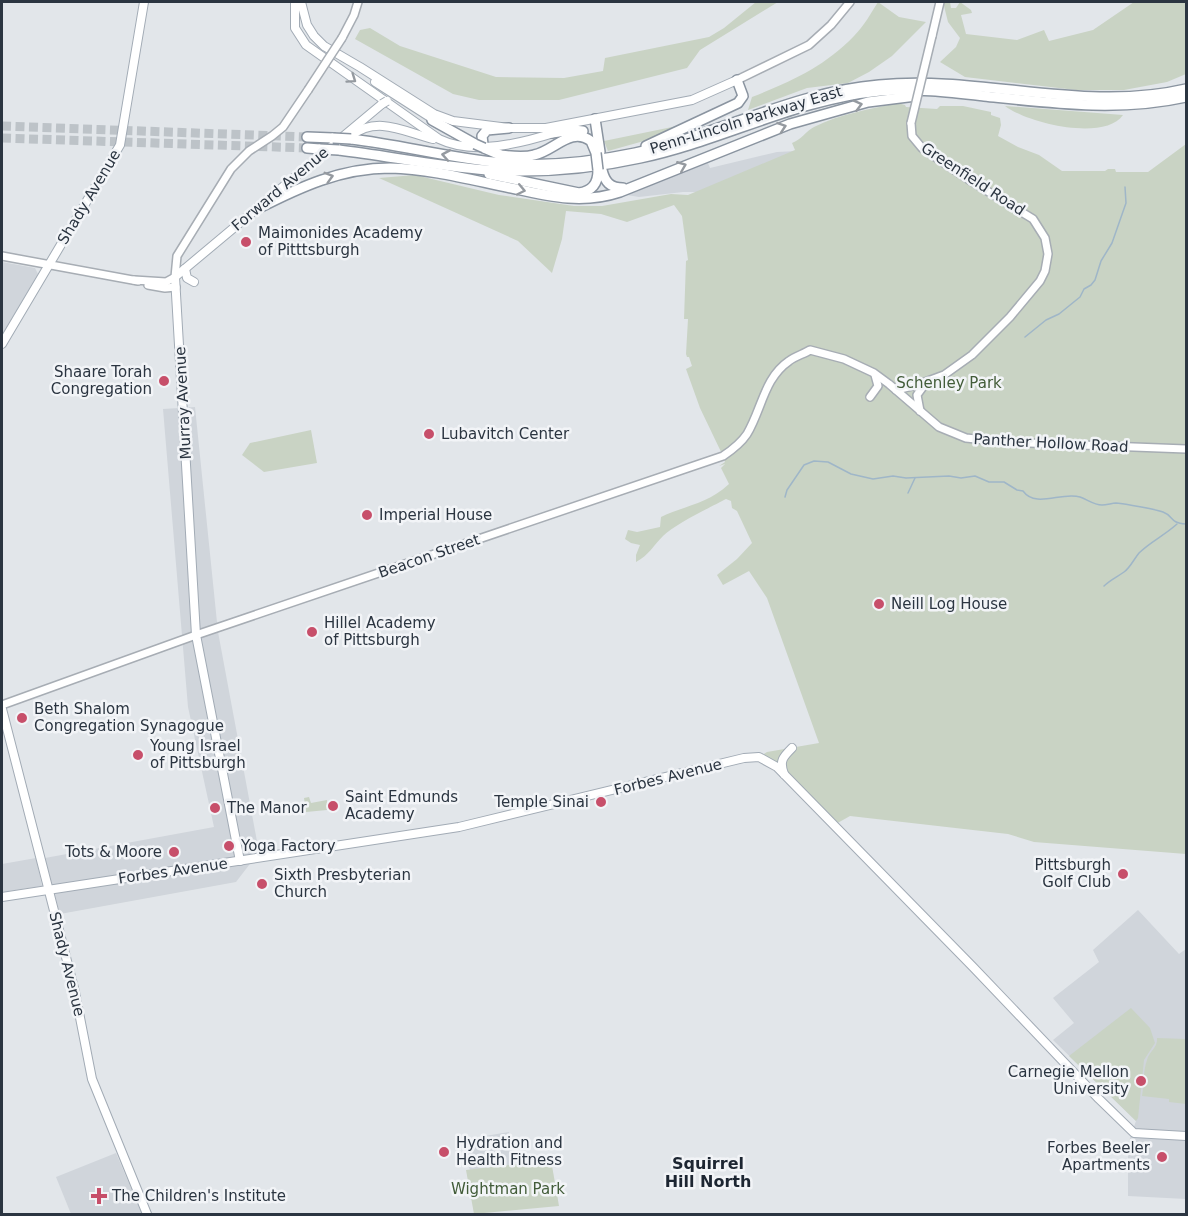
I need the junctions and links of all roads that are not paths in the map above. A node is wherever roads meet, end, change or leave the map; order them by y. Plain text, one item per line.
1 (144, 2) edge
2 (358, 2) edge
3 (850, 2) edge
4 (940, 2) edge
5 (296, 3) edge
6 (330, 50) junction
7 (737, 80) junction
8 (1186, 89) edge
9 (1186, 97) edge
10 (1018, 99) junction
11 (387, 100) junction
12 (595, 119) junction
13 (432, 120) junction
14 (480, 124) junction
15 (509, 128) junction
16 (552, 133) junction
17 (307, 137) tunnel mouth
18 (446, 143) junction
19 (481, 145) junction
20 (307, 148) tunnel mouth
21 (598, 150) junction
22 (500, 155) junction
23 (621, 156) junction
24 (546, 164) junction
25 (455, 166) junction
26 (600, 170) junction
27 (628, 188) junction
28 (257, 209) junction
29 (2, 256) edge
30 (49, 264) junction
31 (185, 269) junction
32 (175, 277) junction
33 (194, 282) dead end
34 (170, 286) junction
35 (2, 344) edge
36 (810, 350) joint
37 (874, 373) junction
38 (927, 382) junction
39 (896, 390) junction
40 (870, 397) dead end
41 (920, 412) junction
42 (1186, 449) edge
43 (196, 635) junction
44 (2, 705) edge
45 (2, 709) edge
46 (792, 748) dead end
47 (784, 775) junction
48 (240, 861) junction
49 (49, 890) junction
50 (2, 897) edge
51 (1186, 1136) edge
52 (147, 1215) edge

1 - 30 main road, Shady Avenue
2 - 32 main road, Murray Avenue, bridge
3 - 7 main road
4 - 38 main road, Greenfield Road, bridge
5 - 6 main road
5 -> 18 main road
6 - 11 main road
6 - 14 main road
7 - 12 main road
7 - 23 highway
8 - 23 highway, Penn-Lincoln Parkway East
9 - 10 highway, Penn-Lincoln Parkway East
10 - 25 highway, Penn-Lincoln Parkway East
27 -> 10 highway
11 - 13 main road
11 - 28 main road, Forward Avenue
12 - 15 main road
12 - 16 main road
12 - 21 highway
13 - 14 main road
13 - 19 highway
14 - 15 main road
15 - 19 highway
16 - 18 main road
16 - 21 highway
24 -> 17 highway, Penn-Lincoln Parkway East, bridge
18 - 28 main road
19 - 22 highway
20 - 25 highway, Penn-Lincoln Parkway East, bridge
21 - 22 highway
21 - 26 highway, bridge
22 - 24 highway
23 - 24 highway, Penn-Lincoln Parkway East
25 - 26 highway
26 - 27 highway
28 -> 27 highway
28 - 31 main road, Forward Avenue
29 - 30 main road
30 - 34 main road
30 - 35 main road, Shady Avenue
31 - 32 main road, Forward Avenue
31 - 33 main road
32 - 34 main road, Murray Avenue
34 - 43 main road, Murray Avenue
36 - 37 main road, Panther Hollow Road
36 - 43 main road, Beacon Street
37 - 39 main road, Panther Hollow Road
37 - 40 main road
38 - 39 main road, Greenfield Road
38 - 41 main road
39 - 41 main road, Panther Hollow Road
41 - 42 main road, Panther Hollow Road
43 - 44 main road, Beacon Street
43 - 48 main road, Murray Avenue
45 - 49 main road, Shady Avenue
46 - 47 main road
47 - 48 main road, Forbes Avenue
47 - 51 main road, Forbes Avenue
48 - 49 main road, Forbes Avenue
49 - 50 main road, Forbes Avenue
49 - 52 main road, Shady Avenue

